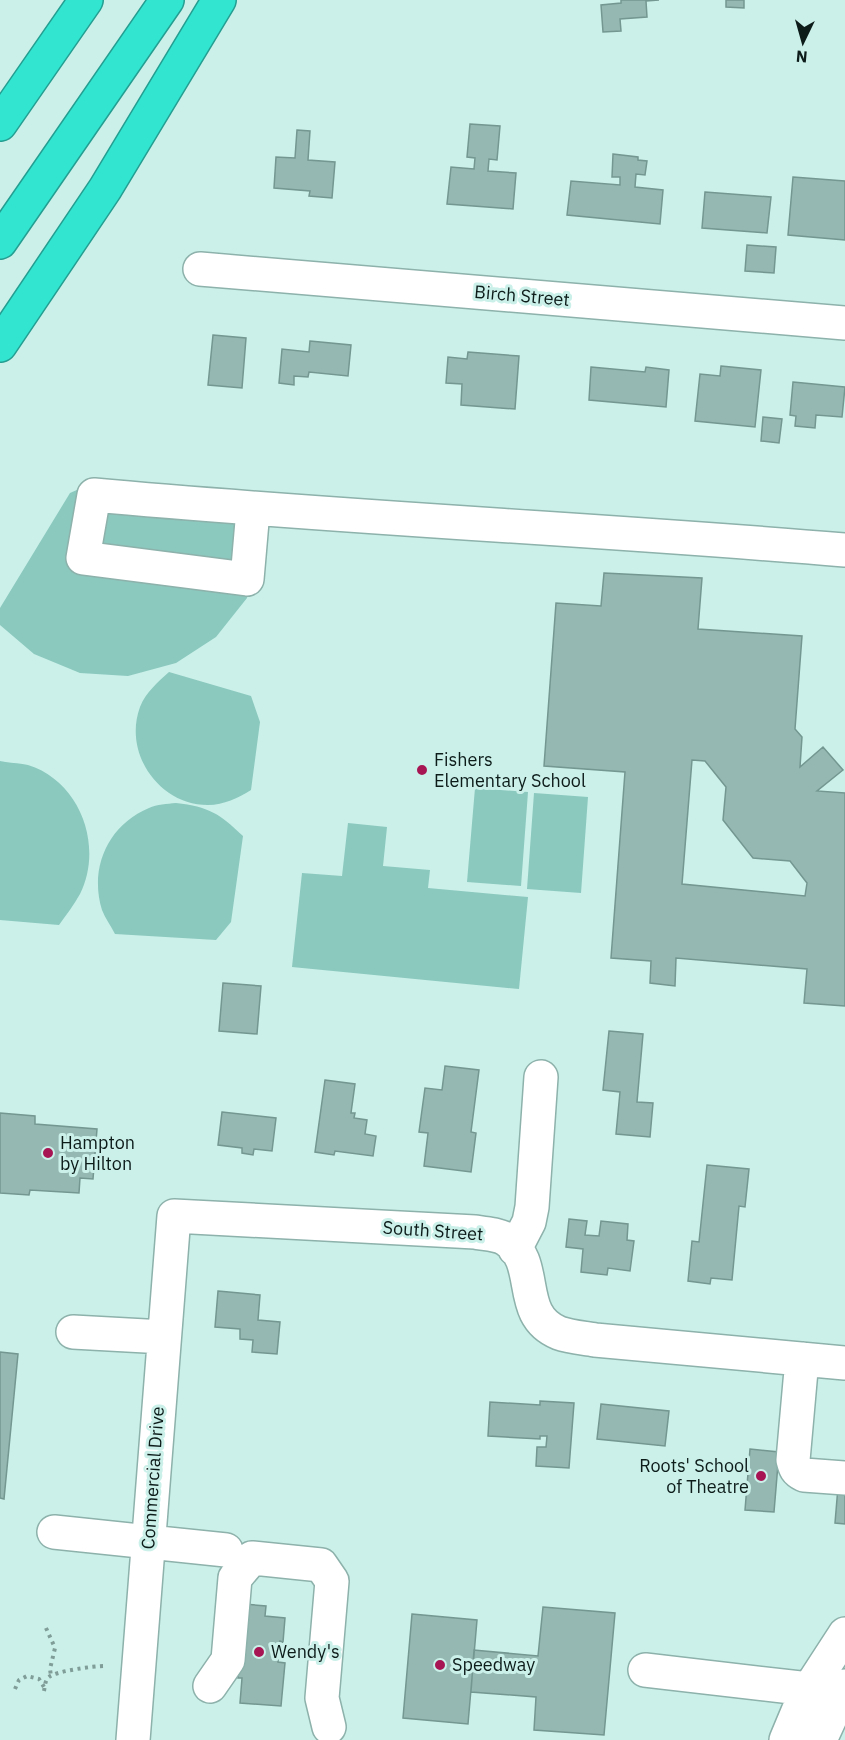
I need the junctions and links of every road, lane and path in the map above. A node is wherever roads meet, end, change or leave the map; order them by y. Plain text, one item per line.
1 (86, 0) edge
2 (167, 0) edge
3 (219, 0) edge
4 (0, 124) edge
5 (0, 242) edge
6 (200, 269) dead end
7 (845, 323) edge
8 (0, 345) edge
9 (253, 510) junction
10 (845, 550) edge
11 (541, 1077) dead end
12 (174, 1216) joint
13 (515, 1249) junction
14 (73, 1332) dead end
15 (164, 1337) junction
16 (802, 1359) junction
17 (845, 1363) edge
18 (837, 1478) edge
19 (54, 1532) dead end
20 (148, 1542) junction
21 (226, 1550) dead end
22 (46, 1628) dead end
23 (845, 1634) edge
24 (104, 1666) dead end
25 (645, 1670) dead end
26 (51, 1676) junction
27 (210, 1686) dead end
28 (845, 1686) edge
29 (15, 1689) dead end
30 (809, 1689) junction
31 (329, 1727) dead end
32 (133, 1740) edge
33 (786, 1740) edge
34 (820, 1740) edge

1 - 4 highway
2 - 5 highway
3 - 8 highway
6 - 7 street, Birch Street
9 - 9 street
9 - 10 street
11 - 13 street
12 - 13 street, South Street
12 - 15 street, Commercial Drive
13 - 16 street
14 - 15 street
15 - 20 street, Commercial Drive
16 - 17 street
16 - 18 street
19 - 20 street
20 - 21 street
20 - 32 street, Commercial Drive
22 - 26 path
23 - 30 street
24 - 26 path
25 - 30 street
26 - 29 path
27 - 31 street
28 - 34 street
30 - 33 street

